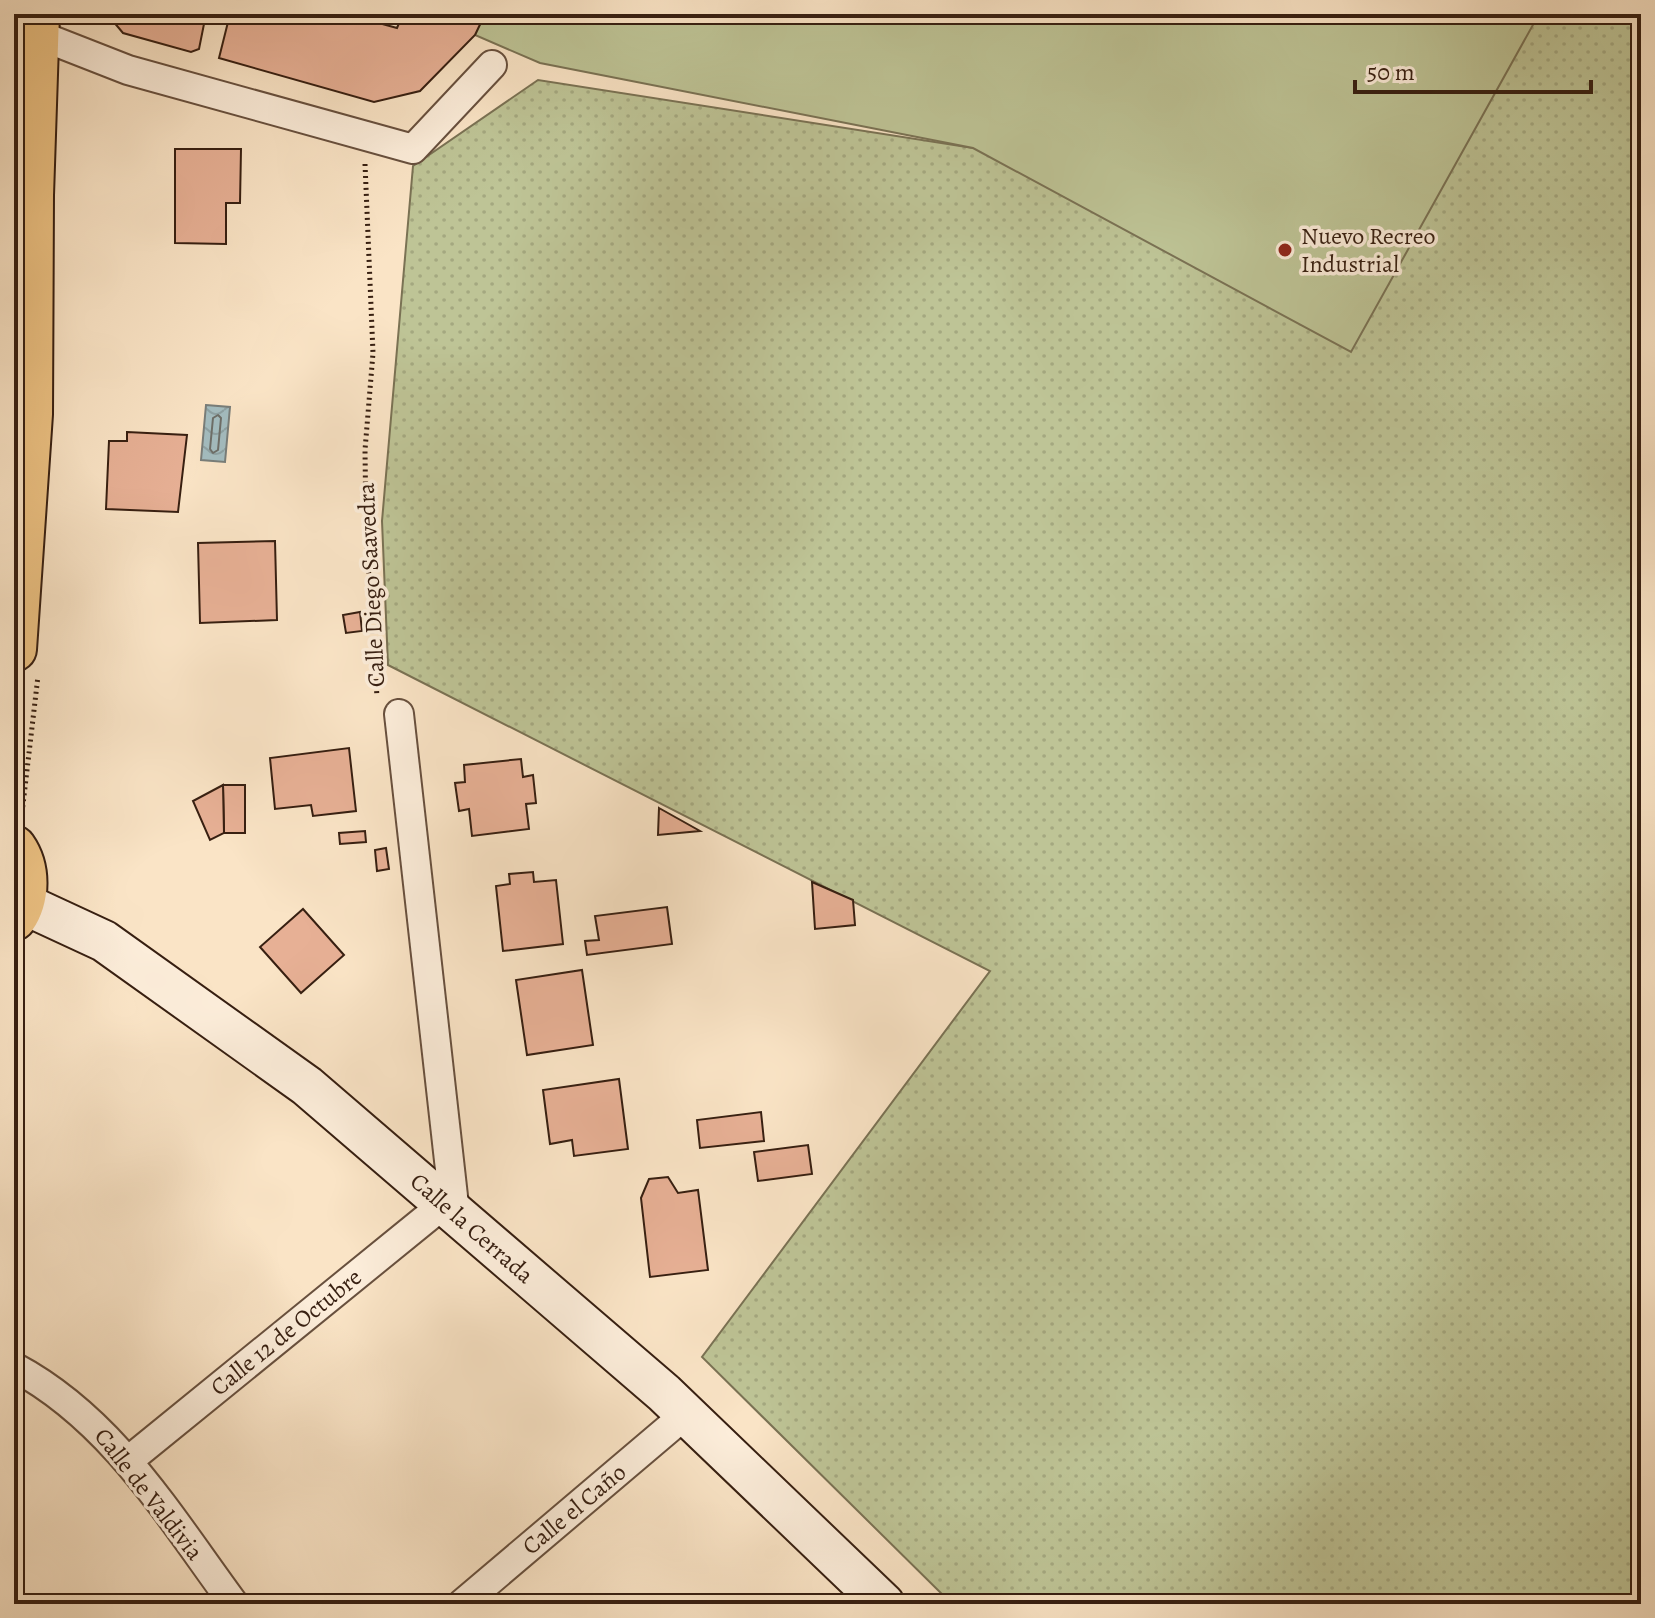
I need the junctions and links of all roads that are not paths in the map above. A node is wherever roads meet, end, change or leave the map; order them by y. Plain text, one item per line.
1 (30, 46) edge
2 (492, 65) dead end
3 (14, 649) edge
4 (399, 714) road end
5 (14, 848) edge
6 (18, 910) edge
7 (450, 1209) junction
8 (14, 1367) edge
9 (686, 1414) junction
10 (128, 1461) junction
11 (234, 1604) edge
12 (462, 1604) edge
13 (884, 1604) edge

1 - 2 street
1 - 3 highway
4 - 7 street, Calle Diego Saavedra
5 - 6 highway
6 - 7 street, Calle la Cerrada
7 - 9 street, Calle la Cerrada
7 - 10 street, Calle 12 de Octubre
8 - 10 street, Calle de Valdivia
9 - 12 street, Calle el Caño
9 - 13 street, Calle la Cerrada
10 - 11 street, Calle de Valdivia

